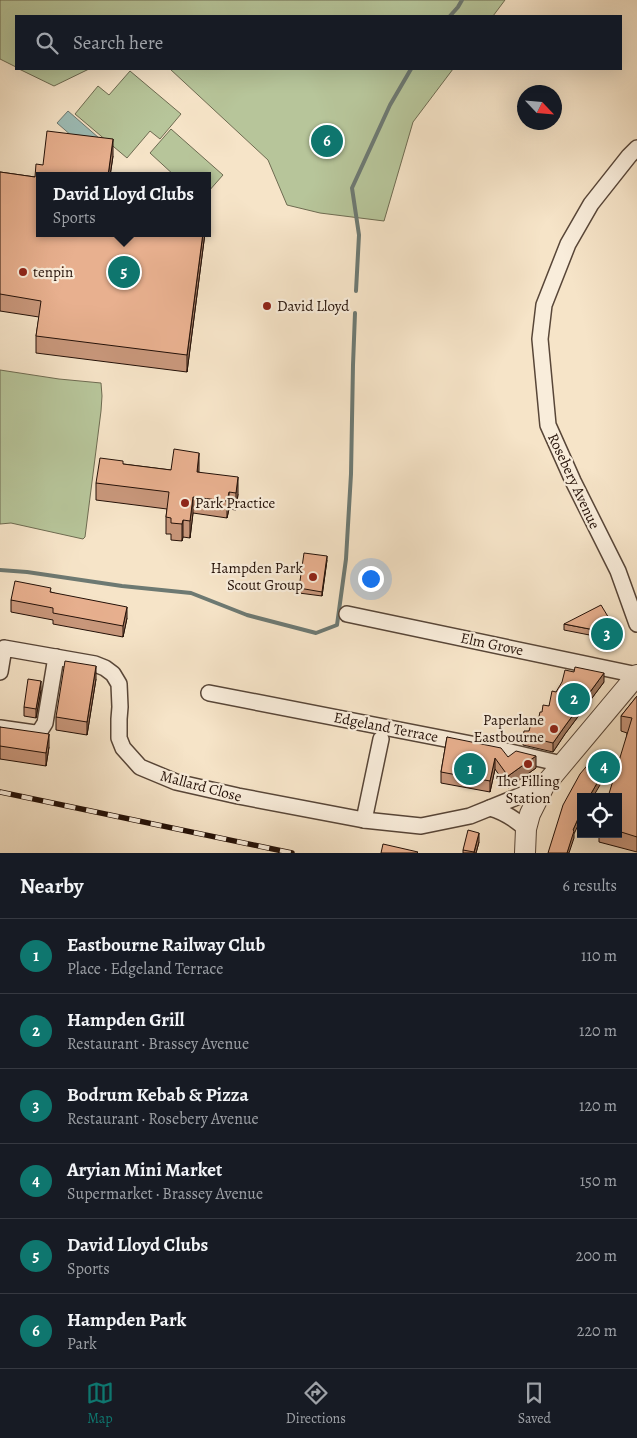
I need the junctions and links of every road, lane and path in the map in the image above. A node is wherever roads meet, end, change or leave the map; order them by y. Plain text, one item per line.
1 (637, 148) edge
2 (347, 614) dead end
3 (637, 624) edge
4 (56, 657) junction
5 (0, 672) edge
6 (637, 675) edge
7 (209, 693) dead end
8 (0, 728) edge
9 (381, 739) dead end
10 (562, 764) junction
11 (544, 786) junction
12 (490, 808) junction
13 (364, 820) junction
14 (526, 829) junction
15 (525, 853) edge

1 - 3 street, Rosebery Avenue
2 - 6 street, Elm Grove
4 - 5 street, Mallard Close
4 - 8 street
4 - 13 street, Mallard Close
6 - 10 street
7 - 10 street, Edgeland Terrace
9 - 13 street
10 - 11 street
11 - 12 street, Mallard Close
11 - 14 street
12 - 13 street, Mallard Close
12 - 14 street
14 - 15 street

